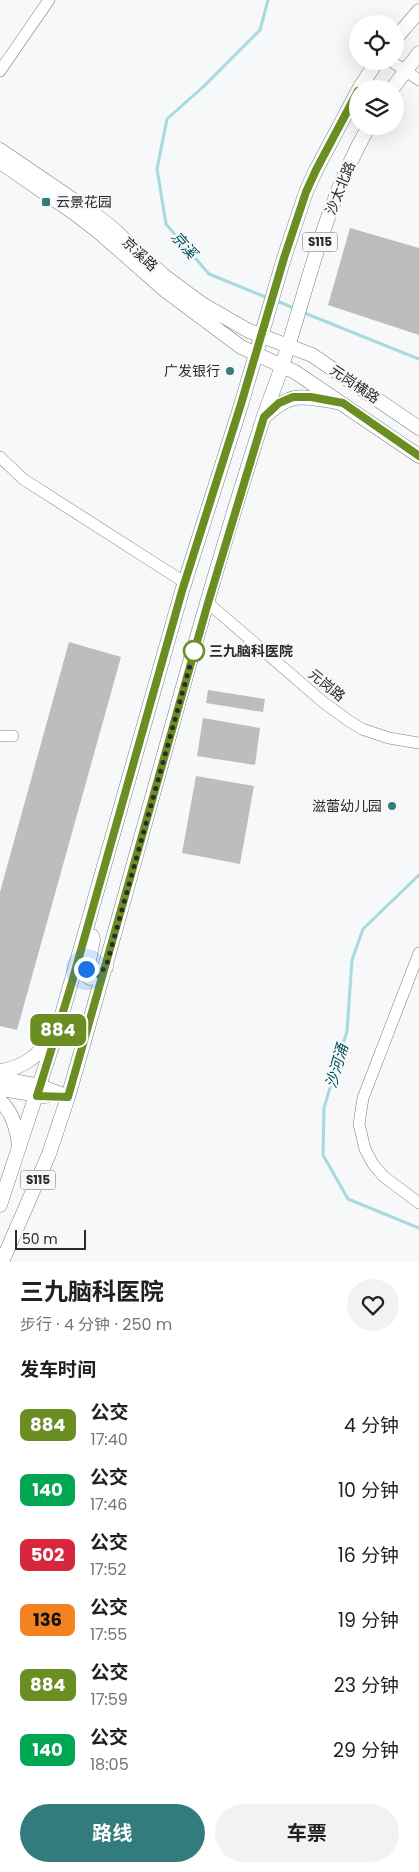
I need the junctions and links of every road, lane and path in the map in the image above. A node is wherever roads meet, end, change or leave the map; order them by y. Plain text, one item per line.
1 (49, 0) edge
2 (419, 11) edge
3 (404, 28) edge
4 (419, 53) edge
5 (402, 70) edge
6 (0, 71) edge
7 (405, 72) junction
8 (399, 80) edge
9 (419, 80) edge
10 (349, 107) edge
11 (363, 135) edge
12 (0, 150) edge
13 (0, 162) edge
14 (261, 335) junction
15 (288, 345) junction
16 (255, 355) junction
17 (282, 366) junction
18 (343, 403) junction
19 (264, 417) junction
20 (419, 428) edge
21 (385, 434) junction
22 (419, 456) edge
23 (0, 457) edge
24 (184, 582) junction
25 (208, 603) junction
26 (0, 736) edge
27 (13, 736) dead end
28 (419, 743) edge
29 (89, 920) junction
30 (419, 953) edge
31 (106, 967) junction
32 (59, 1025) junction
33 (0, 1071) edge
34 (0, 1078) edge
35 (0, 1089) edge
36 (38, 1091) junction
37 (68, 1097) junction
38 (0, 1102) edge
39 (16, 1157) junction
40 (419, 1203) edge
41 (0, 1205) edge
42 (2, 1262) edge

1 - 6 street
2 - 3 main road
4 - 7 main road
5 - 7 street
7 - 8 main road
7 - 9 street
10 - 14 main road, 沙太北路 / S115
11 - 15 main road, 沙太北路 / S115
12 - 14 main road, 京溪路
13 - 16 main road, 京溪路
14 - 15 main road, 京溪路
14 - 16 main road, 沙太北路
15 - 17 main road, 沙太北路 / S115
15 - 20 main road, 元岗横路
16 - 17 main road, 京溪路
16 - 24 main road, 沙太北路
17 - 18 main road, 元岗横路
17 - 19 main road, S115
18 - 19 main road
18 - 21 main road, 元岗横路
19 - 25 main road, S115
20 - 21 main road
21 - 22 main road, 元岗横路
23 - 24 street
24 - 29 main road, 沙太北路
25 - 28 street, 元岗路
25 - 31 main road, S115
26 - 27 street
29 - 31 main road
29 - 32 main road, 沙太北路
30 - 40 street
31 - 37 main road, S115
32 - 33 main road
32 - 36 main road, 沙太北路
34 - 36 main road
35 - 36 main road
36 - 37 main road
36 - 39 main road, S115
37 - 42 main road, S115
38 - 39 main road
39 - 41 main road, S115

